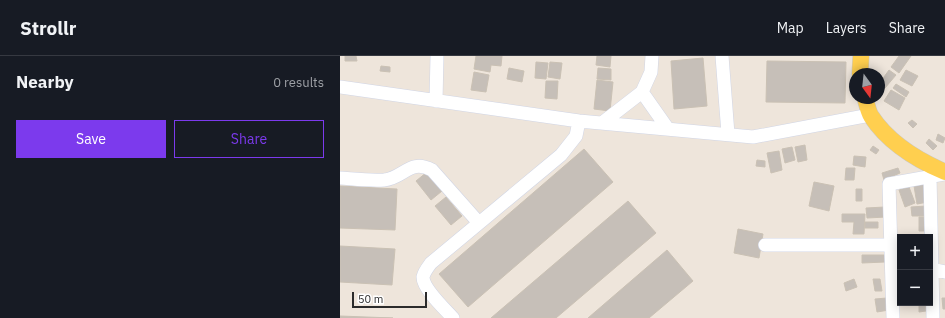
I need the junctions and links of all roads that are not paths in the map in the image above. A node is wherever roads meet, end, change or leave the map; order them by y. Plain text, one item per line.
1 (437, 56) edge
2 (652, 56) edge
3 (722, 56) edge
4 (861, 56) edge
5 (860, 68) edge
6 (340, 88) edge
7 (642, 92) junction
8 (436, 101) junction
9 (867, 104) edge
10 (870, 115) junction
11 (580, 121) junction
12 (602, 123) junction
13 (668, 129) junction
14 (728, 134) junction
15 (940, 174) edge
16 (340, 178) edge
17 (479, 223) junction
18 (765, 245) dead end
19 (890, 245) junction
20 (939, 270) edge
21 (453, 318) edge
22 (893, 318) edge
23 (933, 318) edge

1 - 8 street
2 - 7 street
3 - 14 street
4 - 5 main road
6 - 8 street
7 - 12 street
7 - 13 street
8 - 11 street
9 - 10 main road
10 - 14 street
10 - 15 main road
11 - 12 street
11 - 17 street
12 - 13 street
13 - 14 street
15 - 19 street
15 - 20 street
16 - 17 street
17 - 21 street
18 - 19 street
19 - 22 street
20 - 23 street

